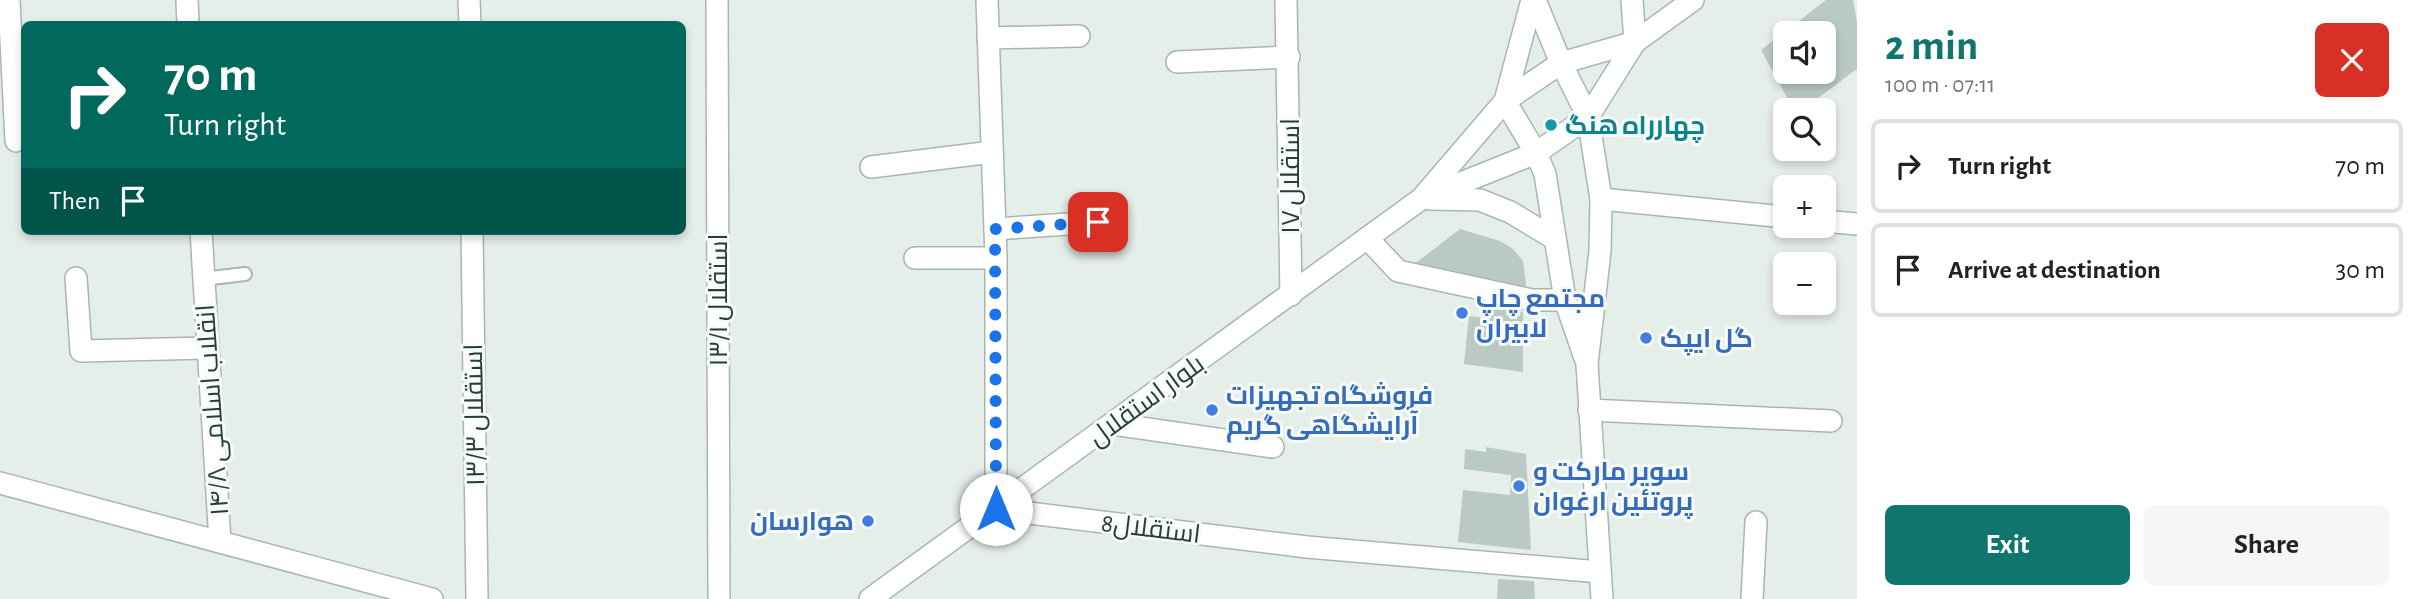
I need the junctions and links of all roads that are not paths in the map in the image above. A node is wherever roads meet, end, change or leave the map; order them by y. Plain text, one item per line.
1 (9, 0) edge
2 (187, 0) edge
3 (469, 0) edge
4 (717, 0) edge
5 (987, 0) edge
6 (1286, 0) edge
7 (1534, 0) edge
8 (1632, 0) edge
9 (1693, 0) edge
10 (188, 21) edge
11 (470, 21) edge
12 (1079, 36) dead end
13 (988, 38) junction
14 (1635, 42) junction
15 (1289, 58) junction
16 (1177, 62) dead end
17 (1562, 63) junction
18 (1504, 101) junction
19 (1588, 117) junction
20 (16, 141) dead end
21 (992, 152) junction
22 (1536, 153) junction
23 (871, 167) dead end
24 (1421, 199) junction
25 (1601, 200) junction
26 (1773, 216) edge
27 (1098, 222) dead end
28 (1836, 222) edge
29 (1857, 224) edge
30 (995, 229) junction
31 (201, 235) edge
32 (472, 235) edge
33 (1367, 239) junction
34 (1555, 239) junction
35 (915, 258) dead end
36 (996, 258) junction
37 (245, 274) dead end
38 (76, 278) dead end
39 (203, 279) junction
40 (1291, 295) junction
41 (1565, 300) junction
42 (207, 348) junction
43 (1587, 364) junction
44 (1589, 410) junction
45 (1831, 421) dead end
46 (1112, 424) junction
47 (1273, 447) dead end
48 (0, 483) edge
49 (996, 509) junction
50 (1756, 522) dead end
51 (220, 542) junction
52 (1601, 572) junction
53 (432, 599) edge
54 (477, 599) edge
55 (719, 599) edge
56 (870, 599) edge
57 (1602, 599) edge
58 (1752, 599) edge

1 - 20 street
2 - 10 street
3 - 11 street
4 - 55 street, ۱۳/۱ استقلال
5 - 13 street
6 - 15 street, ۱۷ استقلال
7 - 17 street
7 - 18 street
8 - 14 street
9 - 14 street, بلوار استقلال
12 - 13 street
13 - 21 street
14 - 17 street, بلوار استقلال
14 - 19 street, بلوار استقلال
15 - 16 street
15 - 40 street, ۱۷ استقلال
17 - 18 street, بلوار استقلال
17 - 19 street
18 - 22 street
18 - 24 street, بلوار استقلال
19 - 22 street, بلوار استقلال
19 - 25 street
21 - 23 street
21 - 30 street
22 - 24 street, بلوار استقلال
22 - 34 street
24 - 33 street, بلوار استقلال
24 - 34 street
25 - 26 street
25 - 43 street
27 - 30 street
28 - 29 street
30 - 36 street
31 - 39 street, ۱۴/۸ انقلاب اسلامی
32 - 54 street, ۱۳/۳ استقلال
33 - 40 street, بلوار استقلال
33 - 41 street
34 - 41 street
35 - 36 street
36 - 49 street
37 - 39 lane
38 - 42 street
39 - 42 street, ۱۴/۸ انقلاب اسلامی
40 - 46 street, بلوار استقلال
41 - 43 street
42 - 51 street, ۱۴/۸ انقلاب اسلامی
43 - 44 street
44 - 45 street
44 - 52 street
46 - 47 street
46 - 49 street, بلوار استقلال
48 - 51 street
49 - 52 street, استقلال8
49 - 56 street, بلوار استقلال
50 - 58 street
51 - 53 street
52 - 57 street

